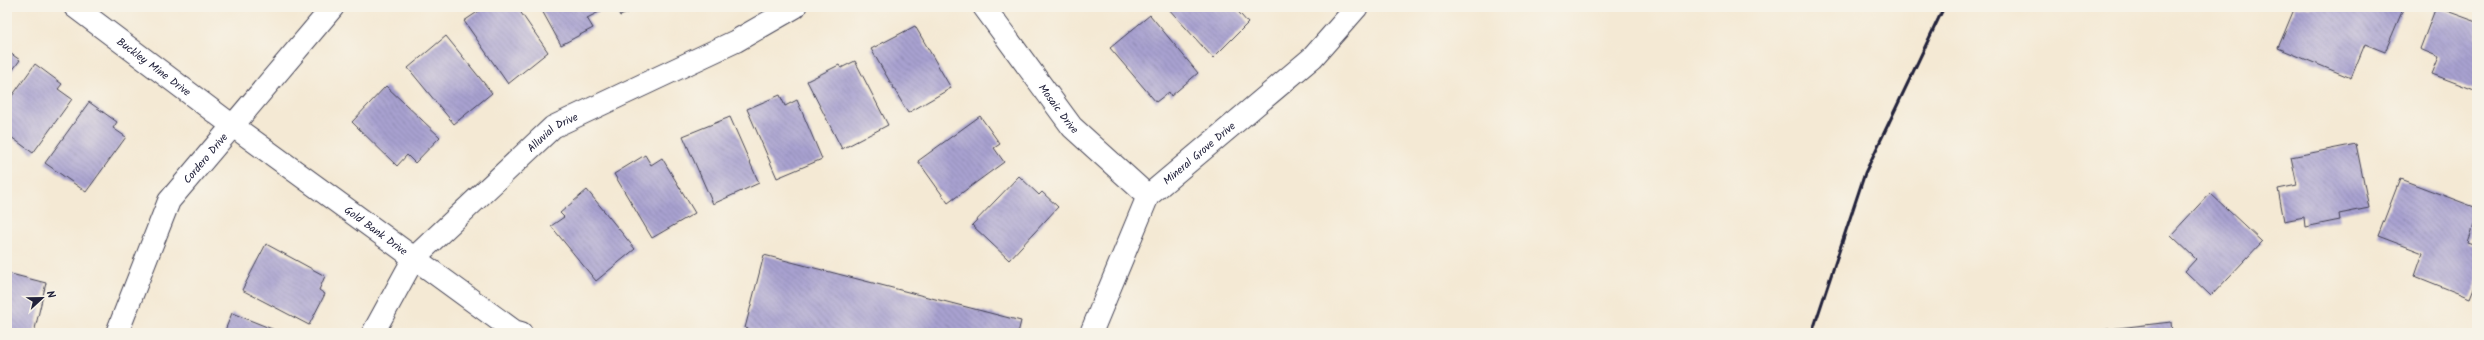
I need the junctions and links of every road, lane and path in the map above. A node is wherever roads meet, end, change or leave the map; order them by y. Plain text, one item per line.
1 (75, 7) edge
2 (333, 7) edge
3 (795, 7) edge
4 (984, 7) edge
5 (1357, 7) edge
6 (233, 126) junction
7 (1148, 196) junction
8 (414, 258) junction
9 (117, 333) edge
10 (373, 333) edge
11 (521, 333) edge
12 (1090, 333) edge

1 - 6 street, Buckley Mine Drive
2 - 6 street, Cordero Drive
3 - 8 street, Alluvial Drive
4 - 7 street, Mosaic Drive
5 - 7 street, Mineral Grove Drive
6 - 8 street, Gold Bank Drive
6 - 9 street, Cordero Drive
7 - 12 street, Mineral Grove Drive
8 - 10 street, Alluvial Drive
8 - 11 street, Gold Bank Drive

